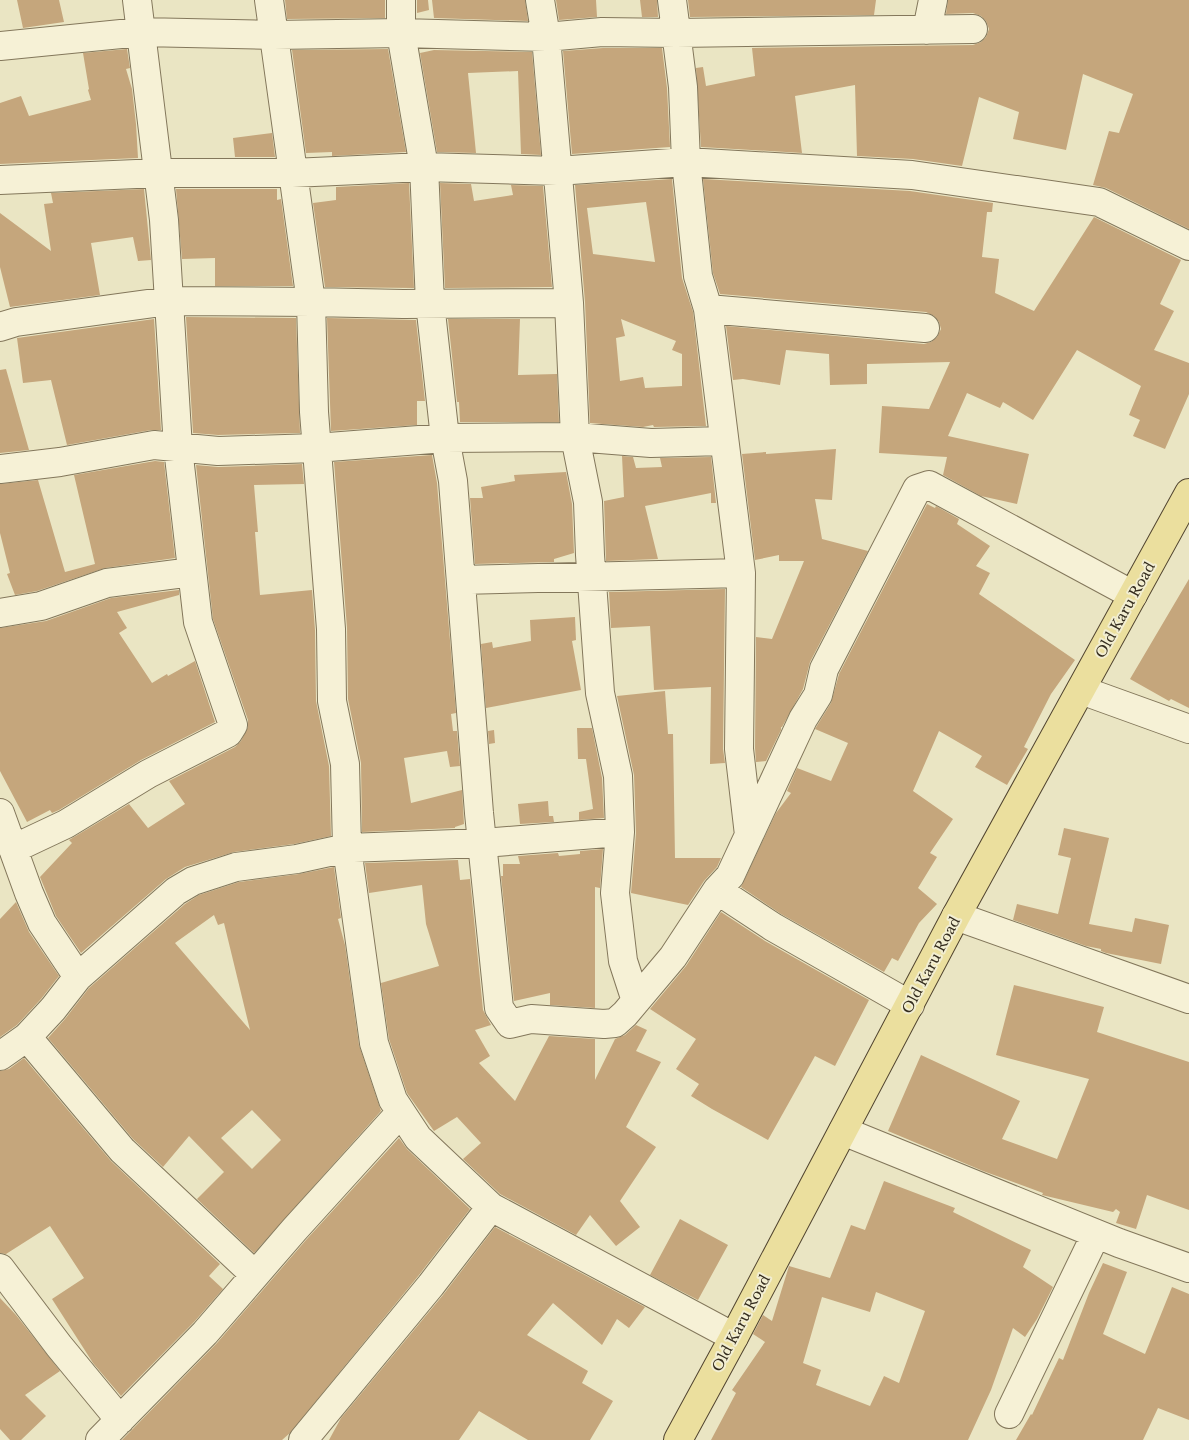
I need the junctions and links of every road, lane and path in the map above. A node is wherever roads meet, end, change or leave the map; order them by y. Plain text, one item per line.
1 (137, 0) edge
2 (269, 0) edge
3 (401, 0) edge
4 (540, 0) edge
5 (672, 0) edge
6 (932, 0) edge
7 (973, 29) dead end
8 (927, 30) junction
9 (141, 32) junction
10 (401, 33) junction
11 (676, 33) junction
12 (274, 35) junction
13 (546, 37) junction
14 (0, 46) edge
15 (686, 162) junction
16 (424, 167) junction
17 (556, 171) junction
18 (159, 173) junction
19 (292, 173) junction
20 (0, 180) edge
21 (1189, 246) edge
22 (169, 301) junction
23 (311, 302) junction
24 (430, 303) junction
25 (568, 303) junction
26 (708, 309) junction
27 (0, 327) edge
28 (925, 328) dead end
29 (575, 437) junction
30 (445, 438) junction
31 (723, 441) junction
32 (178, 448) junction
33 (316, 448) junction
34 (0, 469) edge
35 (1189, 494) edge
36 (192, 572) junction
37 (741, 573) junction
38 (592, 577) junction
39 (461, 580) junction
40 (1133, 595) junction
41 (0, 612) edge
42 (1081, 690) junction
43 (1189, 729) edge
44 (0, 813) edge
45 (620, 832) junction
46 (749, 835) junction
47 (483, 843) junction
48 (347, 848) junction
49 (13, 849) junction
50 (717, 890) junction
51 (956, 916) junction
52 (78, 977) junction
53 (1189, 998) edge
54 (636, 1001) junction
55 (910, 1005) junction
56 (27, 1037) junction
57 (0, 1056) edge
58 (401, 1112) junction
59 (843, 1131) junction
60 (491, 1207) junction
61 (1096, 1234) junction
62 (0, 1268) edge
63 (1189, 1268) edge
64 (255, 1275) junction
65 (734, 1337) junction
66 (1009, 1414) dead end
67 (120, 1420) junction
68 (100, 1440) edge
69 (303, 1440) edge
70 (678, 1440) edge

1 - 9 street
2 - 12 street
3 - 10 street
4 - 13 street
5 - 11 street
6 - 8 street
7 - 8 street
8 - 11 street
9 - 12 street
9 - 14 street
9 - 18 street
10 - 12 street
10 - 13 street
10 - 16 street
11 - 13 street
11 - 15 street
12 - 19 street
13 - 17 street
15 - 17 street
15 - 21 street
15 - 26 street
16 - 17 street
16 - 19 street
16 - 24 street
17 - 25 street
18 - 19 street
18 - 20 street
18 - 22 street
19 - 23 street
22 - 23 street
22 - 27 street
22 - 32 street
23 - 24 street
23 - 33 street
24 - 25 street
24 - 30 street
25 - 29 street
26 - 28 street
26 - 31 street
29 - 30 street
29 - 31 street
29 - 38 street
30 - 33 street
30 - 39 street
31 - 37 street
32 - 33 street
32 - 34 street
32 - 36 street
33 - 48 street
35 - 40 main road, Old Karu Road
36 - 41 street
36 - 49 street
37 - 38 street
37 - 46 street
38 - 39 street
38 - 45 street
39 - 47 street
40 - 42 main road, Old Karu Road
40 - 46 street
42 - 43 street
42 - 51 main road, Old Karu Road
44 - 49 street
45 - 47 street
45 - 54 street
46 - 50 street
47 - 48 street
47 - 54 street
48 - 52 street
48 - 58 street
49 - 52 street
50 - 54 street
50 - 55 street
51 - 53 street
51 - 55 main road, Old Karu Road
52 - 56 street
55 - 59 main road, Old Karu Road
56 - 57 street
56 - 64 street
58 - 60 street
58 - 64 street
59 - 61 street
59 - 65 main road, Old Karu Road
60 - 65 street
60 - 69 street
61 - 63 street
61 - 66 street
62 - 67 street
64 - 67 street
65 - 70 main road, Old Karu Road
67 - 68 street

